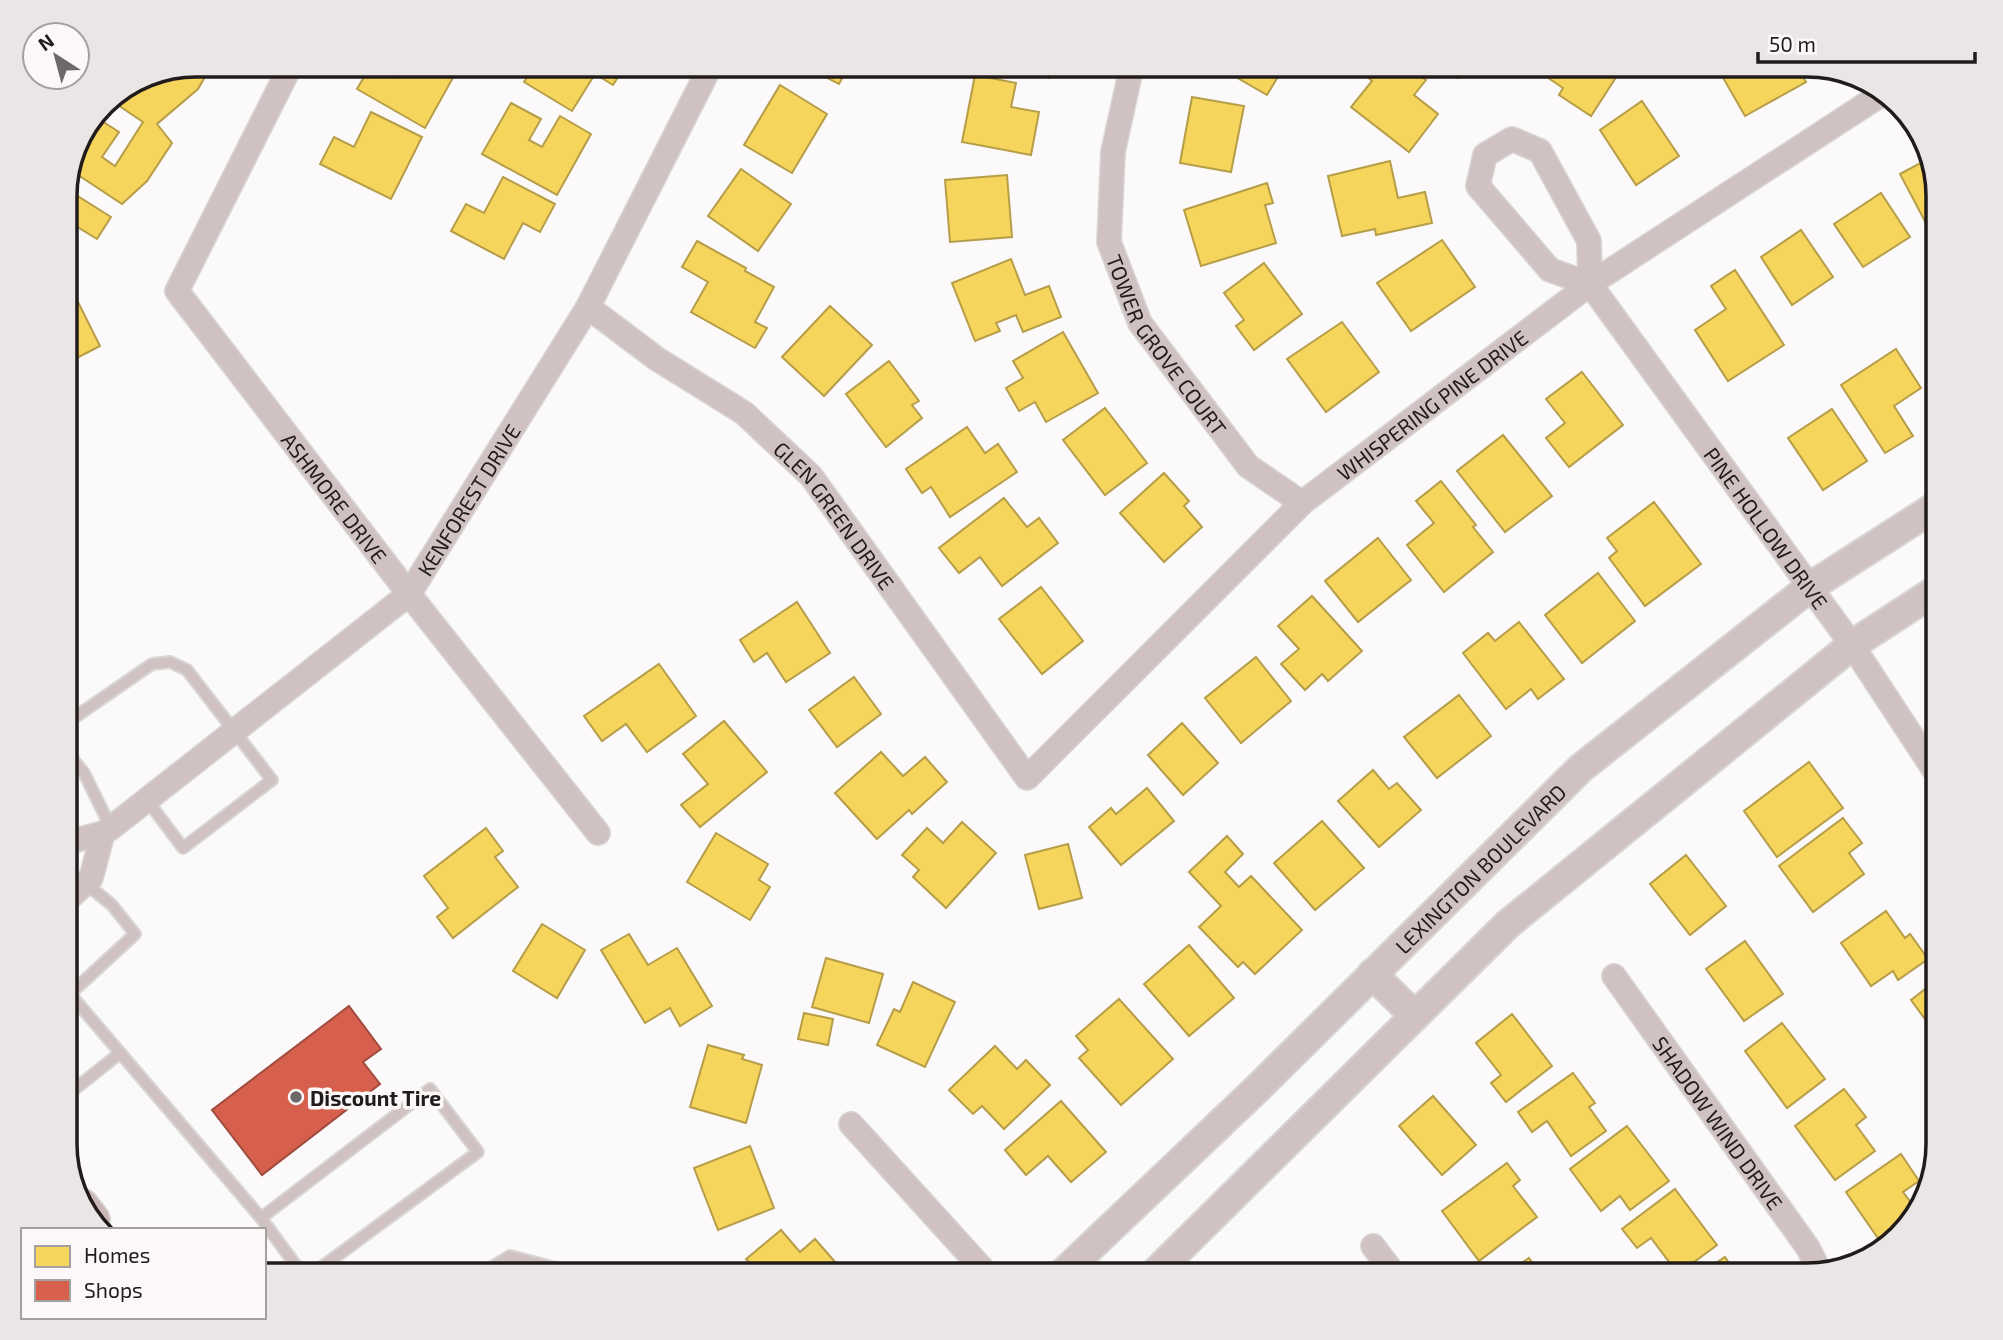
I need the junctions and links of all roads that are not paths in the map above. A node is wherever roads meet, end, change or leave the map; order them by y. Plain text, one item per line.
1 (285, 77) edge
2 (705, 77) edge
3 (1129, 77) edge
4 (1875, 99) edge
5 (1590, 284) junction
6 (588, 307) junction
7 (1302, 503) junction
8 (1926, 513) edge
9 (1810, 587) junction
10 (409, 594) junction
11 (1926, 597) edge
12 (1852, 645) junction
13 (77, 716) edge
14 (236, 732) junction
15 (1926, 758) edge
16 (77, 765) edge
17 (1027, 778) joint
18 (147, 800) junction
19 (107, 831) junction
20 (598, 832) dead end
21 (77, 840) edge
22 (85, 883) junction
23 (77, 891) edge
24 (1372, 974) junction
25 (1615, 976) dead end
26 (77, 988) edge
27 (77, 1002) edge
28 (1415, 1016) junction
29 (120, 1053) junction
30 (77, 1087) edge
31 (851, 1124) dead end
32 (261, 1218) junction
33 (1373, 1246) dead end
34 (1815, 1262) edge
35 (294, 1263) edge
36 (327, 1263) edge
37 (499, 1263) edge
38 (537, 1263) edge
39 (977, 1263) edge
40 (1074, 1263) edge
41 (1165, 1263) edge
42 (1386, 1263) edge

1 - 10 street, ASHMORE DRIVE
2 - 6 street, KENFOREST DRIVE
3 - 7 street, TOWER GROVE COURT
4 - 5 street, WHISPERING PINE DRIVE
5 - 5 street
5 - 7 street, WHISPERING PINE DRIVE
5 - 9 street, PINE HOLLOW DRIVE
6 - 10 street, KENFOREST DRIVE
6 - 17 street, GLEN GREEN DRIVE
7 - 17 street, WHISPERING PINE DRIVE
8 - 9 street, LEXINGTON BOULEVARD
9 - 12 street, PINE HOLLOW DRIVE
9 - 24 street, LEXINGTON BOULEVARD
10 - 14 street, KENFOREST DRIVE
10 - 20 street, ASHMORE DRIVE
11 - 12 street
12 - 15 street, PINE HOLLOW DRIVE
12 - 28 street
13 - 14 lane
14 - 18 street, KENFOREST DRIVE
14 - 18 lane
16 - 19 lane
18 - 19 street, KENFOREST DRIVE
19 - 21 street, KENFOREST DRIVE
19 - 22 street
22 - 23 street
22 - 26 lane
24 - 28 street
24 - 40 street, LEXINGTON BOULEVARD
25 - 34 street, SHADOW WIND DRIVE
27 - 29 lane
28 - 41 street
29 - 30 lane
29 - 32 lane
31 - 39 street
32 - 35 lane
32 - 36 lane
33 - 42 street
37 - 38 lane

